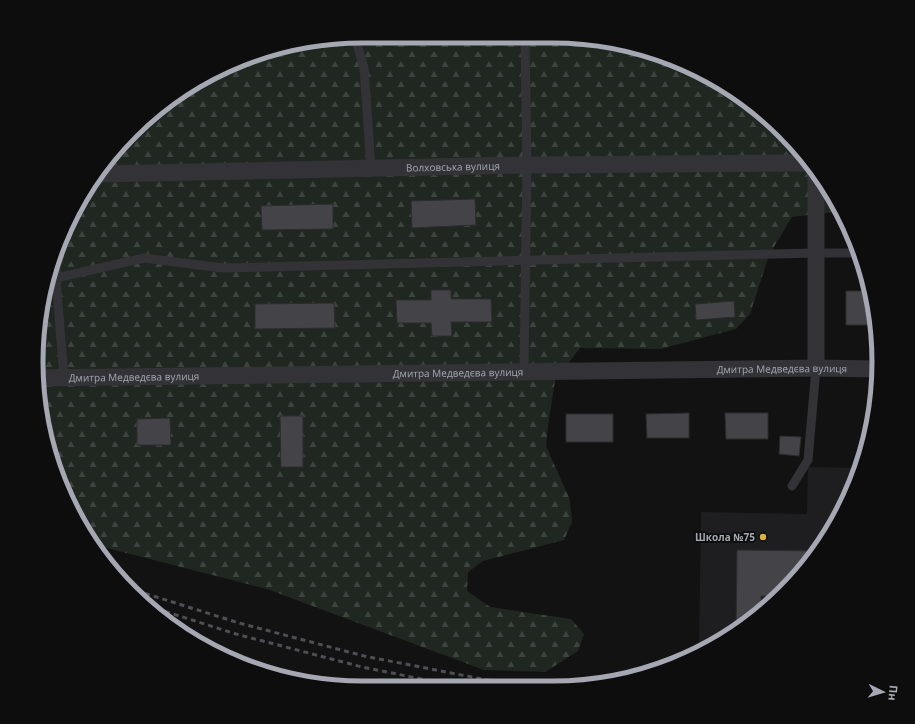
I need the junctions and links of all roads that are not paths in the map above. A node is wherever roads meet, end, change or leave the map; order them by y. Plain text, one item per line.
1 (356, 43) edge
2 (525, 43) edge
3 (802, 163) edge
4 (526, 165) junction
5 (371, 168) junction
6 (105, 174) edge
7 (816, 182) edge
8 (815, 253) junction
9 (853, 253) edge
10 (525, 261) junction
11 (54, 277) edge
12 (53, 284) edge
13 (816, 368) junction
14 (872, 369) edge
15 (524, 372) junction
16 (44, 378) edge
17 (64, 378) junction
18 (792, 486) dead end

1 - 5 lane
2 - 4 lane
3 - 4 street, Волховська вулиця
4 - 5 street, Волховська вулиця
4 - 10 lane
5 - 6 street, Волховська вулиця
7 - 8 street
8 - 9 lane
8 - 10 lane
8 - 13 street
10 - 11 lane
10 - 15 lane
12 - 17 lane
13 - 14 street, Дмитра Медведєва вулиця
13 - 15 street, Дмитра Медведєва вулиця
13 - 18 lane
15 - 17 street, Дмитра Медведєва вулиця
16 - 17 street, Дмитра Медведєва вулиця

